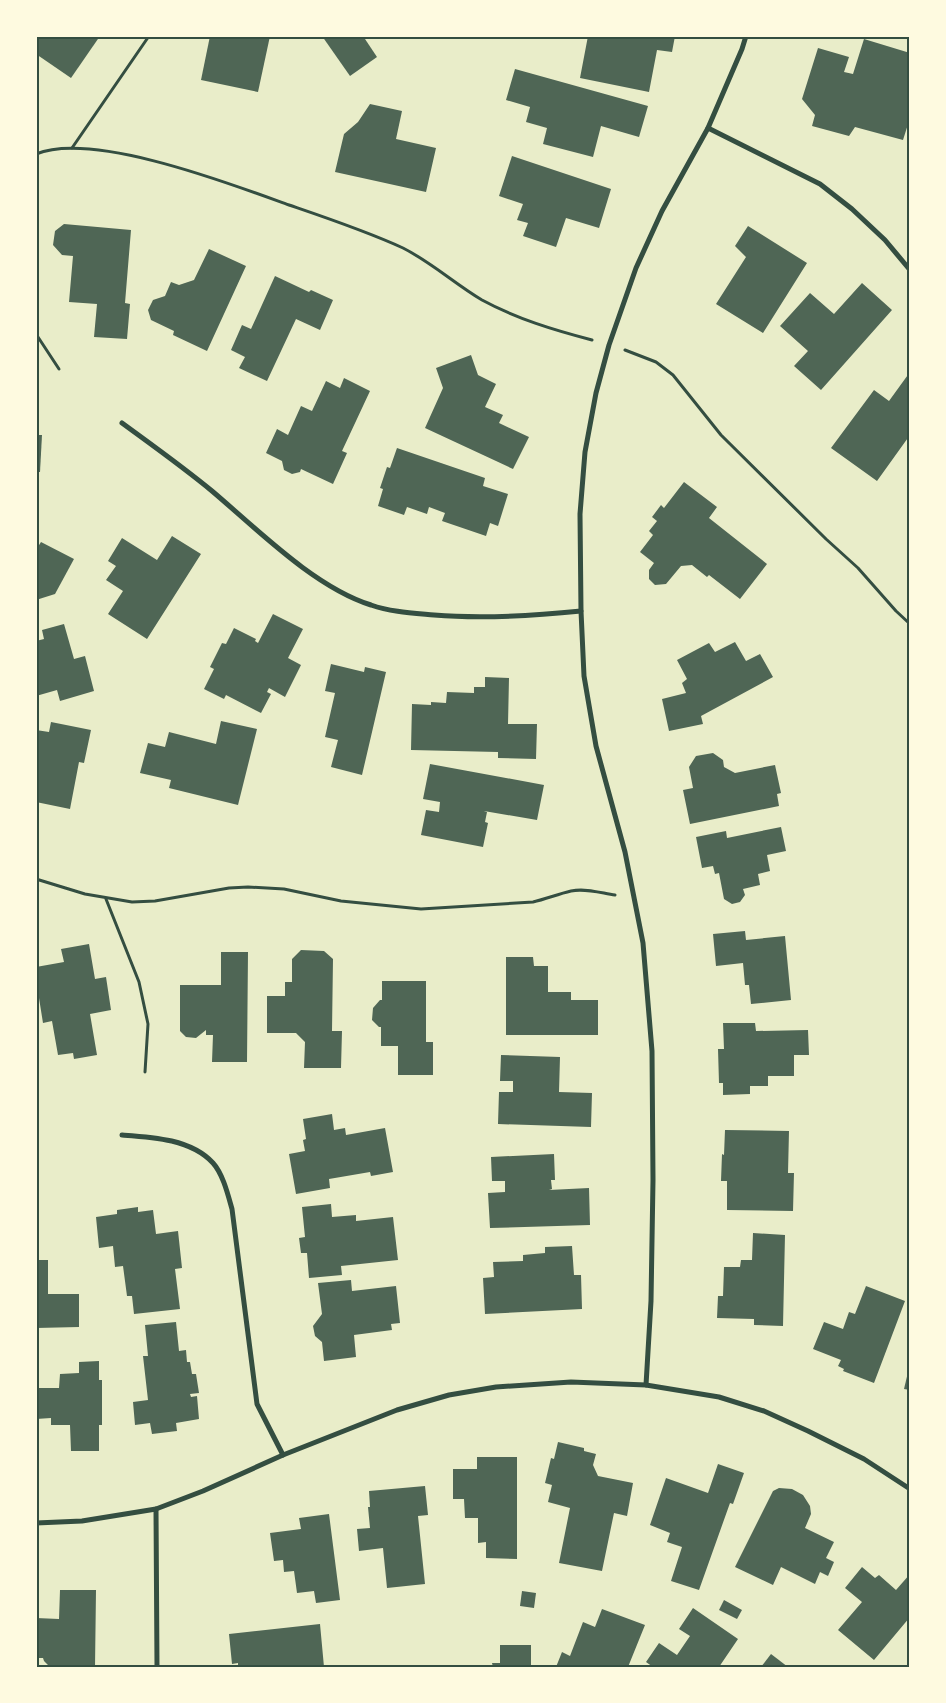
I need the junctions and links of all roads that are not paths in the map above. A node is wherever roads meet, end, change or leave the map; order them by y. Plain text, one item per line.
1 (746, 36) edge
2 (708, 128) junction
3 (910, 270) edge
4 (122, 422) dead end
5 (581, 612) junction
6 (122, 1136) dead end
7 (646, 1385) junction
8 (283, 1455) junction
9 (910, 1489) edge
10 (156, 1509) junction
11 (36, 1523) edge
12 (157, 1667) edge

1 - 2 street
2 - 3 street
2 - 5 street
4 - 5 street
5 - 7 street
6 - 8 street
7 - 8 street
7 - 9 street
8 - 10 street
10 - 11 street
10 - 12 street

